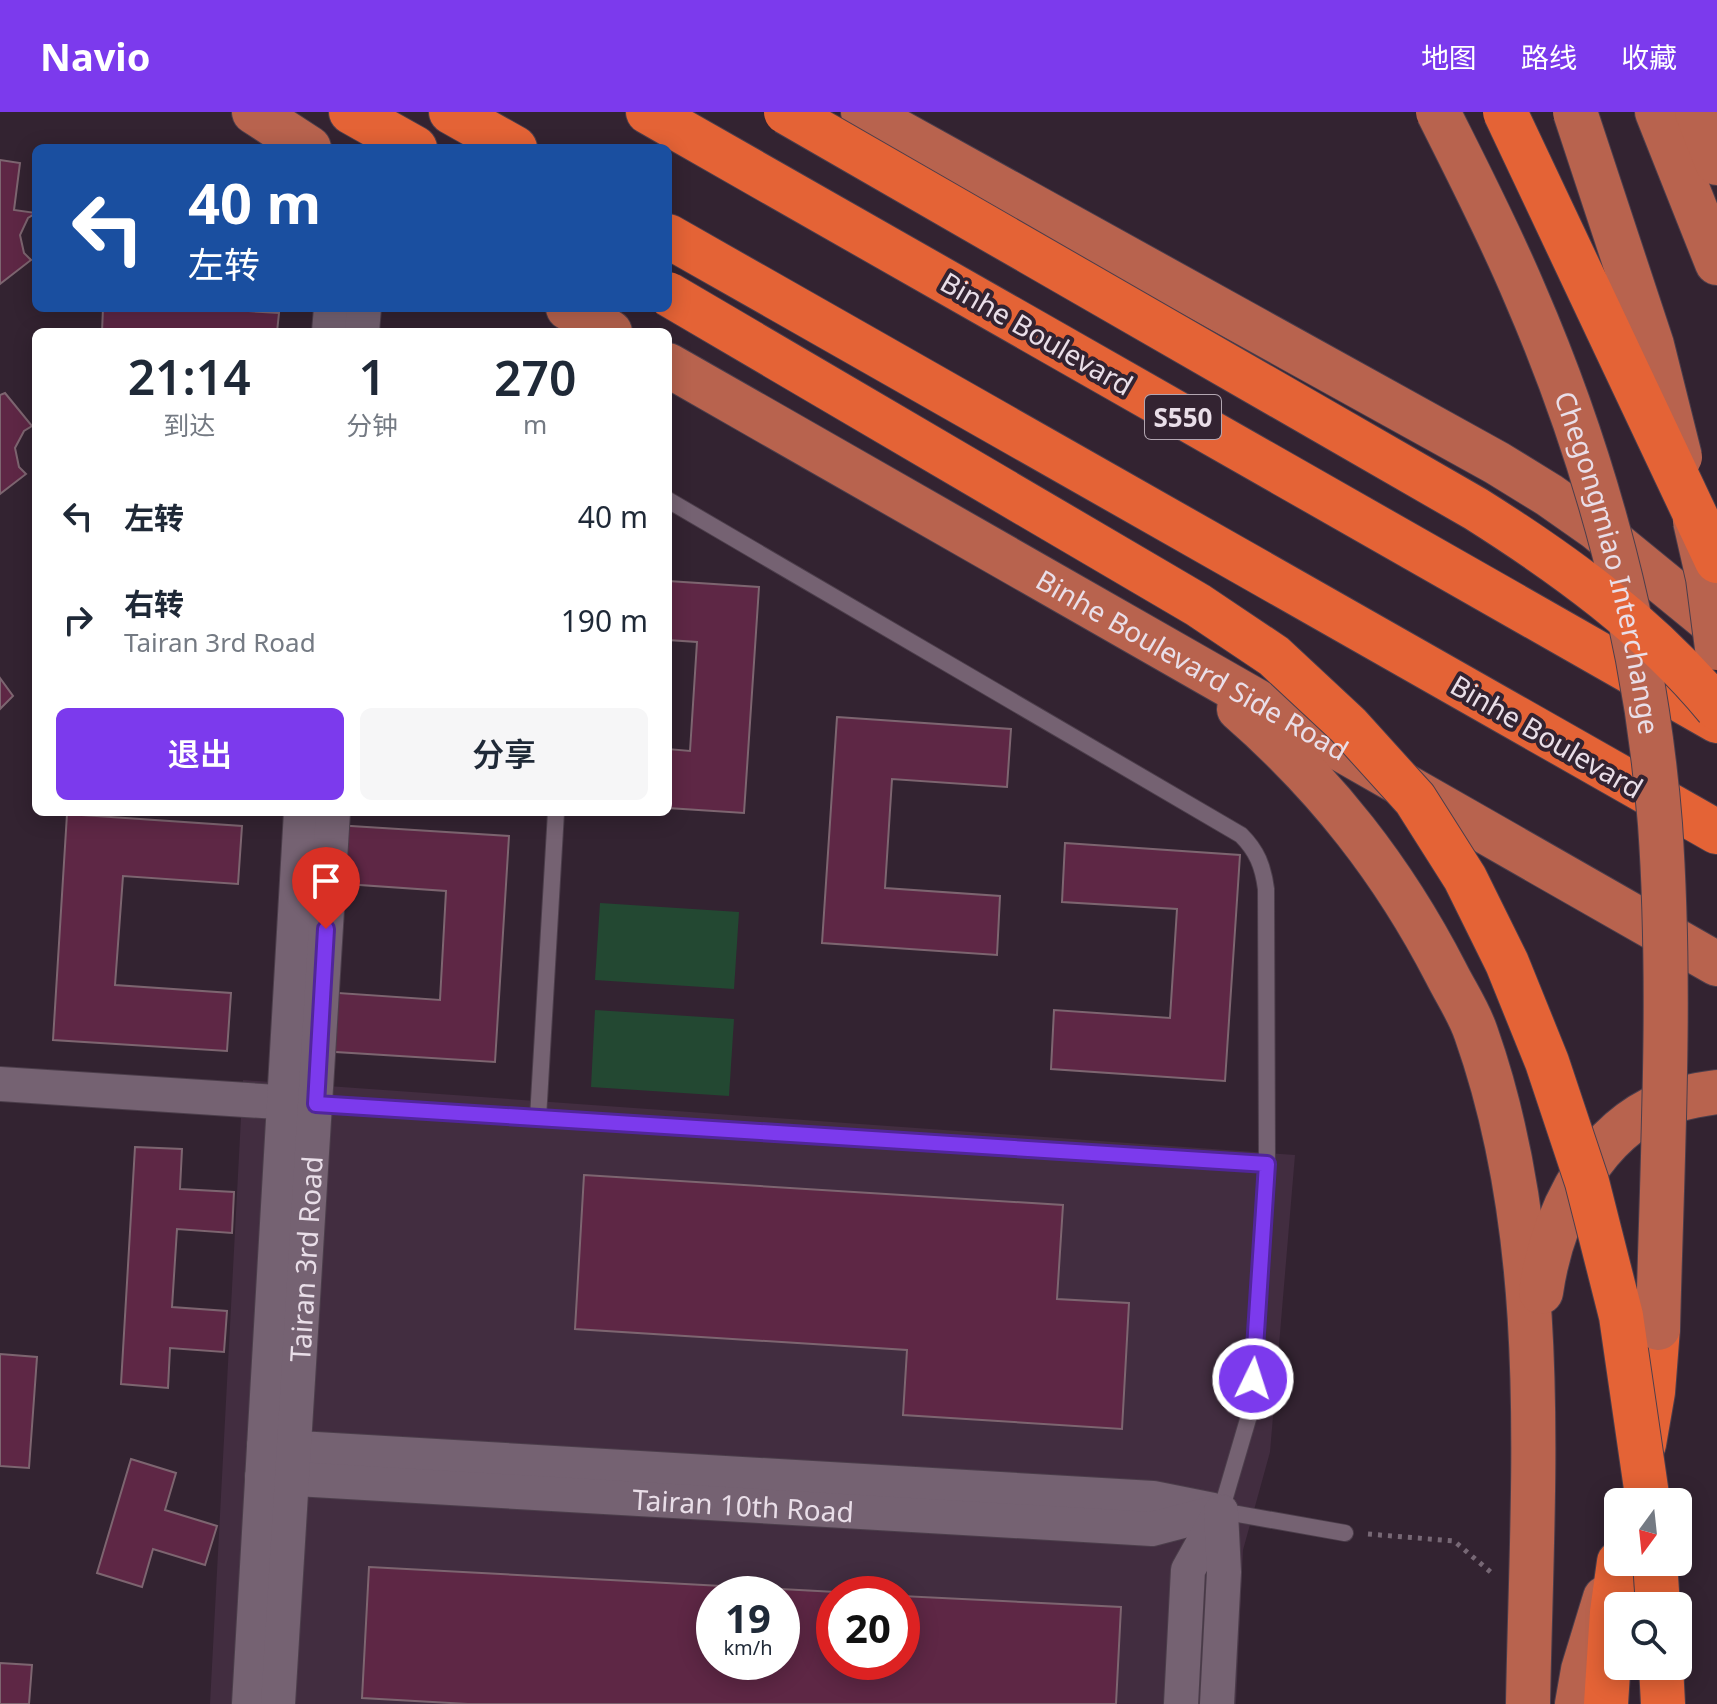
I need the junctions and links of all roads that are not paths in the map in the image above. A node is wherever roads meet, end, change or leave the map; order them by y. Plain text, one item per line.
1 (254, 112) edge
2 (351, 112) edge
3 (451, 112) edge
4 (648, 112) edge
5 (786, 112) edge
6 (1438, 112) edge
7 (1505, 112) edge
8 (1575, 112) edge
9 (1657, 112) edge
10 (1697, 112) edge
11 (877, 118) edge
12 (303, 144) edge
13 (408, 144) edge
14 (508, 144) edge
15 (1717, 163) edge
16 (672, 238) edge
17 (1717, 263) edge
18 (672, 296) edge
19 (575, 312) edge
20 (603, 328) edge
21 (672, 367) edge
22 (672, 502) edge
23 (1717, 561) edge
24 (1717, 627) edge
25 (1717, 648) edge
26 (1173, 652) junction
27 (1717, 708) edge
28 (1717, 721) edge
29 (301, 816) edge
30 (333, 816) edge
31 (556, 816) edge
32 (1717, 832) edge
33 (1717, 964) edge
34 (0, 1084) edge
35 (1717, 1092) edge
36 (300, 1103) junction
37 (538, 1118) junction
38 (1267, 1164) junction
39 (1658, 1328) joint
40 (1533, 1376) junction
41 (278, 1462) junction
42 (1634, 1488) edge
43 (1646, 1488) edge
44 (1221, 1511) junction
45 (1345, 1533) road end
46 (1611, 1576) edge
47 (1617, 1576) edge
48 (1662, 1680) edge
49 (249, 1704) edge
50 (278, 1704) edge
51 (1181, 1704) edge
52 (1217, 1704) edge
53 (1528, 1704) edge
54 (1577, 1704) edge
55 (1606, 1704) edge
56 (1663, 1704) edge

1 - 12 main road
2 - 13 highway
3 - 14 highway
4 - 28 highway, Binhe Boulevard / S550
5 - 27 highway, bridge
6 - 39 main road, Chegongmiao Interchange, bridge
7 - 23 highway, bridge
8 - 25 main road, bridge
9 - 17 main road
10 - 15 main road
11 - 24 main road
16 - 32 highway, Binhe Boulevard
18 - 43 highway, bridge
19 - 20 main road
21 - 26 main road, Binhe Boulevard Side Road
22 - 38 lane
26 - 33 main road, Binhe Boulevard Side Road
26 - 40 main road
29 - 36 street, Tairan 3rd Road
30 - 36 street, Tairan 3rd Road
31 - 37 lane
34 - 36 street
35 - 40 main road
36 - 37 lane
36 - 41 street, Tairan 3rd Road
37 - 38 lane
38 - 44 lane
39 - 42 highway
40 - 53 main road
41 - 44 street, Tairan 10th Road
41 - 49 street, Tairan 3rd Road
41 - 50 street, Tairan 3rd Road
44 - 45 lane, Tairan 10th Road
44 - 51 street
44 - 52 street
46 - 54 main road
47 - 55 highway
48 - 56 highway

